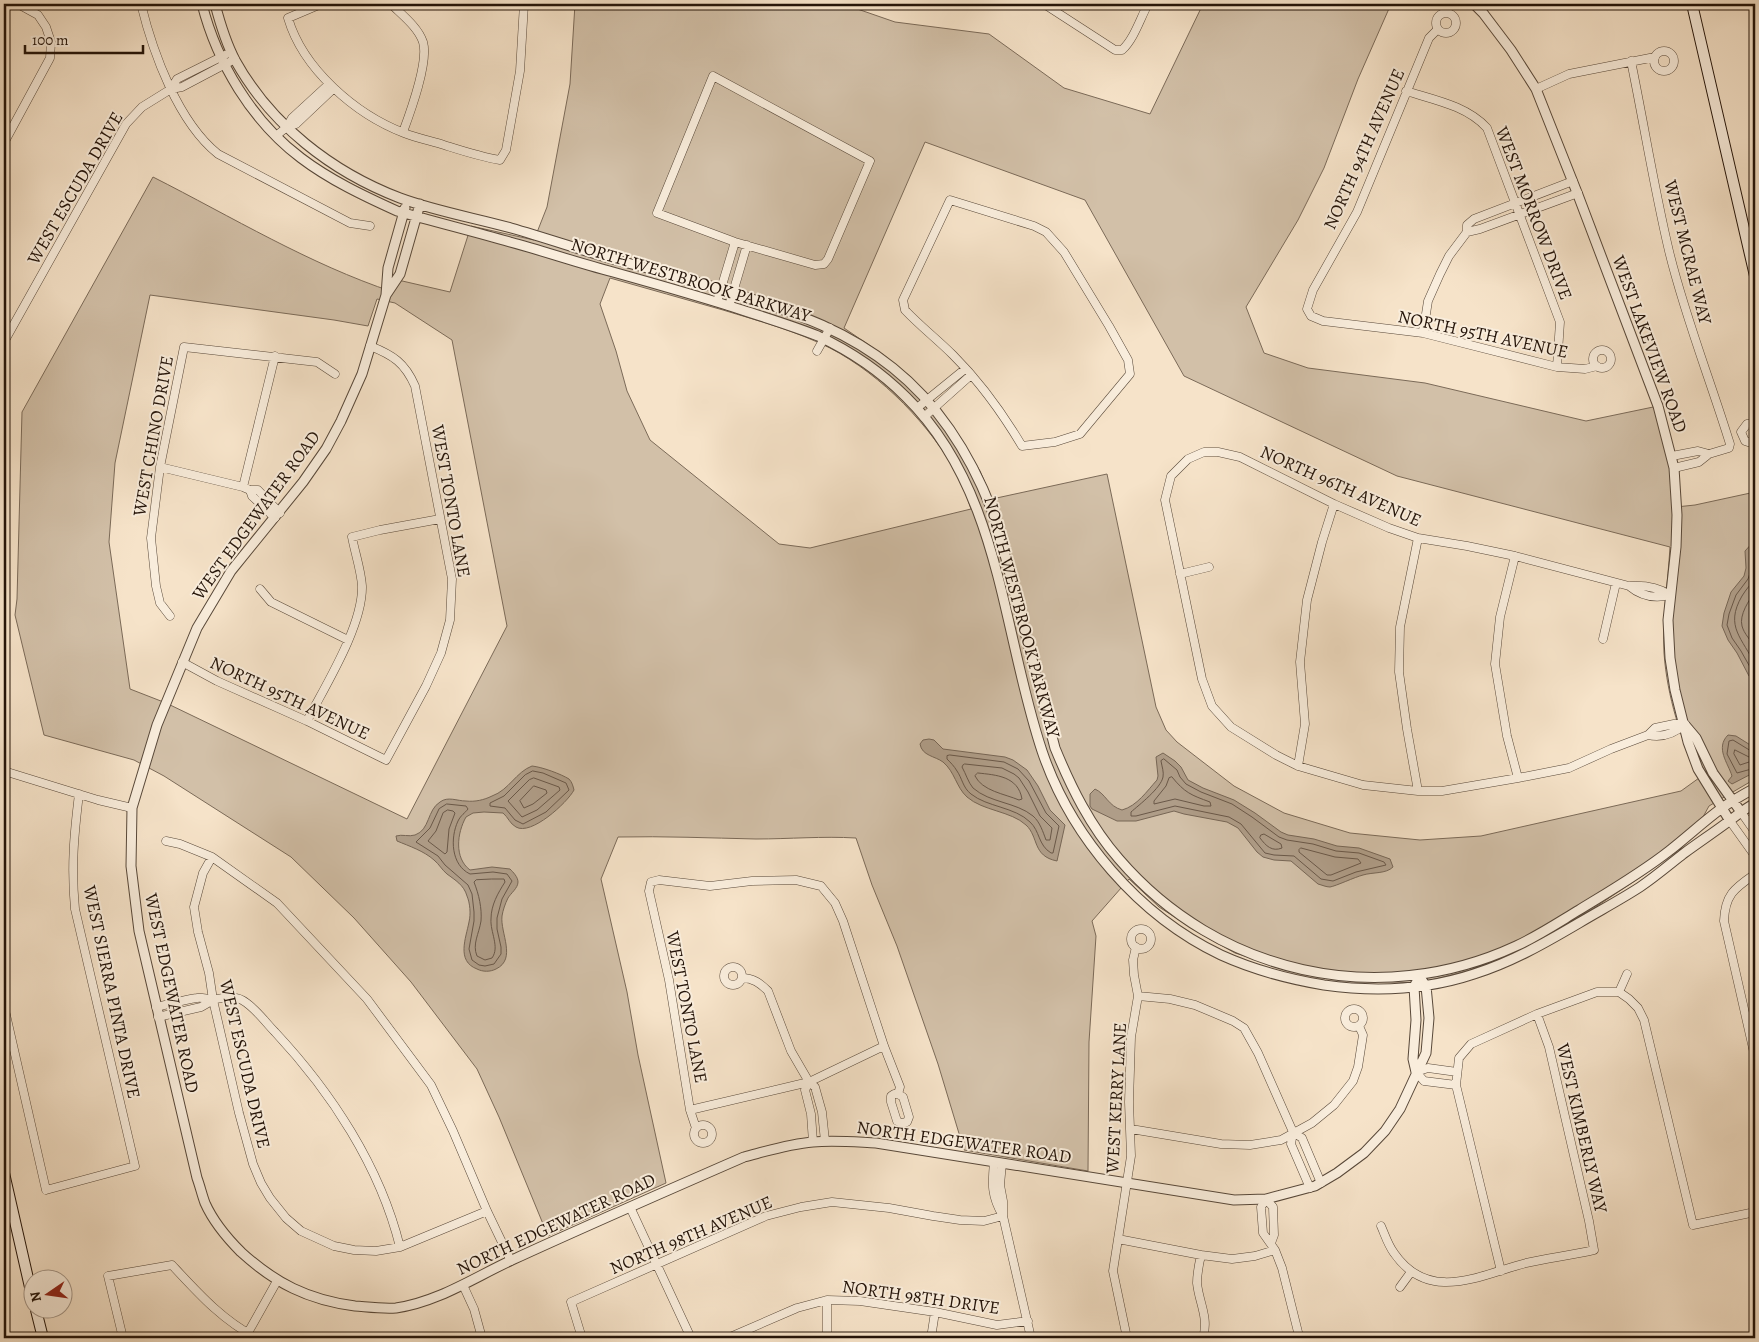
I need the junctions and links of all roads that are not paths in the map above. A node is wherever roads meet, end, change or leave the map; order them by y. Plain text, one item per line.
1 (18, 4) edge
2 (141, 4) edge
3 (202, 4) edge
4 (215, 4) edge
5 (320, 4) edge
6 (391, 4) edge
7 (524, 4) edge
8 (1044, 4) edge
9 (1148, 4) edge
10 (1474, 4) edge
11 (1692, 4) edge
12 (1438, 29) dead end
13 (233, 55) junction
14 (1655, 56) dead end
15 (1631, 60) junction
16 (223, 61) junction
17 (331, 86) junction
18 (171, 89) junction
19 (1536, 89) junction
20 (1406, 91) junction
21 (287, 127) junction
22 (403, 132) junction
23 (277, 135) junction
24 (4, 143) edge
25 (1573, 181) junction
26 (1578, 193) junction
27 (407, 200) junction
28 (1515, 202) junction
29 (420, 204) junction
30 (403, 213) junction
31 (1520, 214) junction
32 (416, 217) junction
33 (370, 226) dead end
34 (1467, 232) junction
35 (735, 242) junction
36 (747, 245) junction
37 (1755, 276) edge
38 (721, 289) junction
39 (733, 293) junction
40 (386, 295) junction
41 (717, 302) junction
42 (729, 306) junction
43 (1307, 309) joint
44 (830, 328) junction
45 (1423, 333) junction
46 (824, 339) junction
47 (4, 342) edge
48 (370, 346) junction
49 (817, 351) dead end
50 (274, 356) junction
51 (1597, 366) dead end
52 (1557, 367) junction
53 (966, 368) junction
54 (335, 374) dead end
55 (971, 375) junction
56 (927, 400) junction
57 (917, 408) junction
58 (933, 408) junction
59 (924, 416) junction
60 (1755, 423) edge
61 (1742, 435) junction
62 (1728, 438) junction
63 (1755, 442) edge
64 (1710, 454) junction
65 (1672, 456) junction
66 (160, 467) junction
67 (1674, 468) junction
68 (249, 491) junction
69 (986, 492) junction
70 (973, 497) junction
71 (1334, 504) junction
72 (278, 516) junction
73 (440, 519) junction
74 (1418, 538) junction
75 (1515, 556) junction
76 (1209, 568) dead end
77 (1008, 569) junction
78 (996, 572) junction
79 (1180, 574) junction
80 (1616, 583) junction
81 (260, 590) dead end
82 (1670, 595) junction
83 (170, 616) dead end
84 (1603, 638) dead end
85 (348, 640) junction
86 (182, 662) junction
87 (1033, 666) junction
88 (1020, 669) junction
89 (307, 721) junction
90 (1685, 724) junction
91 (386, 760) joint
92 (1298, 766) junction
93 (4, 771) edge
94 (1518, 778) junction
95 (1755, 788) edge
96 (1418, 791) junction
97 (79, 794) junction
98 (1734, 800) junction
99 (1755, 803) edge
100 (132, 808) junction
101 (1722, 808) junction
102 (1741, 812) junction
103 (1730, 820) junction
104 (1755, 832) edge
105 (166, 841) dead end
106 (1755, 856) edge
107 (212, 857) junction
108 (1755, 874) edge
109 (1136, 947) dead end
110 (1627, 974) dead end
111 (1419, 976) junction
112 (742, 978) dead end
113 (1426, 986) junction
114 (1414, 987) junction
115 (1619, 992) junction
116 (1138, 996) junction
117 (213, 1000) junction
118 (4, 1006) edge
119 (156, 1007) junction
120 (1537, 1014) junction
121 (158, 1018) junction
122 (1359, 1026) dead end
123 (884, 1046) junction
124 (1755, 1057) edge
125 (1416, 1072) junction
126 (1457, 1072) junction
127 (809, 1082) junction
128 (1456, 1084) junction
129 (898, 1094) dead end
130 (690, 1110) junction
131 (696, 1128) dead end
132 (1131, 1128) junction
133 (1293, 1132) junction
134 (825, 1141) junction
135 (813, 1142) junction
136 (998, 1162) junction
137 (4, 1174) edge
138 (1321, 1183) junction
139 (1127, 1184) junction
140 (1310, 1188) junction
141 (1266, 1199) junction
142 (630, 1207) junction
143 (487, 1211) junction
144 (1755, 1212) edge
145 (1002, 1216) junction
146 (1381, 1226) dead end
147 (1118, 1239) junction
148 (1273, 1246) junction
149 (400, 1248) junction
150 (1201, 1255) junction
151 (511, 1261) junction
152 (656, 1265) junction
153 (26, 1270) edge
154 (1501, 1271) junction
155 (1411, 1272) junction
156 (277, 1281) junction
157 (463, 1285) junction
158 (1400, 1287) dead end
159 (827, 1300) junction
160 (935, 1312) junction
161 (38, 1320) edge
162 (1028, 1321) junction
163 (247, 1336) edge
164 (42, 1338) edge
165 (123, 1338) edge
166 (257, 1338) edge
167 (482, 1338) edge
168 (582, 1338) edge
169 (691, 1338) edge
170 (728, 1338) edge
171 (827, 1338) edge
172 (931, 1338) edge
173 (1032, 1338) edge
174 (1127, 1338) edge
175 (1203, 1338) edge
176 (1298, 1338) edge

1 - 24 street
2 - 18 street
3 - 16 street, NORTH WESTBROOK PARKWAY
4 - 13 street, NORTH WESTBROOK PARKWAY
5 - 17 street
6 - 22 street
7 - 22 street
8 - 9 street
10 - 19 street, WEST LAKEVIEW ROAD
11 - 37 main road
12 - 20 street, NORTH 94TH AVENUE
13 - 16 street, WEST ESCUDA DRIVE
13 - 21 street, NORTH WESTBROOK PARKWAY
14 - 15 street
15 - 19 street
15 - 62 street, WEST MCRAE WAY
16 - 18 street, WEST ESCUDA DRIVE
16 - 23 street, NORTH WESTBROOK PARKWAY
17 - 21 street
17 - 22 street
18 - 33 street
18 - 47 street, WEST ESCUDA DRIVE
19 - 25 street, WEST LAKEVIEW ROAD
20 - 28 street, WEST MORROW DRIVE
20 - 43 street, NORTH 94TH AVENUE
21 - 23 street
21 - 27 street, NORTH WESTBROOK PARKWAY
23 - 30 street, NORTH WESTBROOK PARKWAY
25 - 26 street, WEST LAKEVIEW ROAD
25 - 28 street
26 - 31 street
26 - 65 street, WEST LAKEVIEW ROAD
27 - 29 street, NORTH WESTBROOK PARKWAY
27 - 30 street, WEST EDGEWATER ROAD
28 - 31 street, WEST MORROW DRIVE
28 - 34 street
29 - 32 street, WEST EDGEWATER ROAD
29 - 38 street, NORTH WESTBROOK PARKWAY
30 - 32 street, NORTH WESTBROOK PARKWAY
30 - 40 street, WEST EDGEWATER ROAD
31 - 34 street
31 - 52 street, WEST MORROW DRIVE
32 - 40 street, WEST EDGEWATER ROAD
32 - 41 street, NORTH WESTBROOK PARKWAY
34 - 45 street
35 - 36 street
35 - 36 street
35 - 38 street
36 - 39 street
38 - 39 street, NORTH WESTBROOK PARKWAY
38 - 41 street
39 - 42 street
39 - 44 street, NORTH WESTBROOK PARKWAY
40 - 48 street, WEST EDGEWATER ROAD
41 - 42 street, NORTH WESTBROOK PARKWAY
42 - 46 street, NORTH WESTBROOK PARKWAY
43 - 45 street, NORTH 95TH AVENUE
44 - 46 street
44 - 56 street, NORTH WESTBROOK PARKWAY
45 - 52 street, NORTH 95TH AVENUE
46 - 49 street
46 - 57 street, NORTH WESTBROOK PARKWAY
48 - 72 street, WEST EDGEWATER ROAD
48 - 73 street, WEST TONTO LANE
50 - 54 street
50 - 66 street, WEST CHINO DRIVE
50 - 68 street
51 - 52 street, NORTH 95TH AVENUE
53 - 55 street
53 - 55 street
53 - 56 street
55 - 58 street
56 - 57 street
56 - 58 street, NORTH WESTBROOK PARKWAY
57 - 59 street, NORTH WESTBROOK PARKWAY
58 - 59 street
58 - 69 street, NORTH WESTBROOK PARKWAY
59 - 70 street, NORTH WESTBROOK PARKWAY
60 - 61 street
61 - 62 street
61 - 63 street
62 - 64 street, WEST MCRAE WAY
64 - 65 street
64 - 67 street
65 - 67 street, WEST LAKEVIEW ROAD
66 - 68 street
66 - 83 street, WEST CHINO DRIVE
67 - 82 street, WEST LAKEVIEW ROAD
68 - 72 street
69 - 70 street
69 - 77 street, NORTH WESTBROOK PARKWAY
70 - 78 street, NORTH WESTBROOK PARKWAY
71 - 74 street, NORTH 96TH AVENUE
71 - 79 street, NORTH 96TH AVENUE
71 - 92 street
72 - 86 street, WEST EDGEWATER ROAD
73 - 85 street
73 - 91 street, WEST TONTO LANE
74 - 75 street, NORTH 96TH AVENUE
74 - 96 street
75 - 80 street, NORTH 96TH AVENUE
75 - 94 street
76 - 79 street
77 - 78 street
77 - 87 street, NORTH WESTBROOK PARKWAY
78 - 88 street, NORTH WESTBROOK PARKWAY
79 - 92 street
80 - 82 street, NORTH 96TH AVENUE
80 - 84 street
81 - 85 street
82 - 90 street, WEST LAKEVIEW ROAD
85 - 89 street
86 - 89 street, NORTH 95TH AVENUE
86 - 100 street, WEST EDGEWATER ROAD
87 - 88 street
87 - 111 street, NORTH WESTBROOK PARKWAY
88 - 114 street, NORTH WESTBROOK PARKWAY
89 - 91 street, NORTH 95TH AVENUE
90 - 94 street
90 - 98 street, WEST LAKEVIEW ROAD
90 - 101 street, WEST LAKEVIEW ROAD
92 - 96 street
93 - 97 street
94 - 96 street
95 - 98 street, NORTH WESTBROOK PARKWAY
97 - 100 street
97 - 118 street, WEST SIERRA PINTA DRIVE
98 - 101 street, NORTH WESTBROOK PARKWAY
98 - 102 street, WEST LAKEVIEW ROAD
99 - 102 street, NORTH WESTBROOK PARKWAY
100 - 119 street, WEST EDGEWATER ROAD
101 - 103 street, WEST LAKEVIEW ROAD
101 - 111 street, NORTH WESTBROOK PARKWAY
102 - 103 street, NORTH WESTBROOK PARKWAY
102 - 104 street, WEST LAKEVIEW ROAD
103 - 106 street, WEST LAKEVIEW ROAD
103 - 113 street, NORTH WESTBROOK PARKWAY
105 - 107 street
107 - 117 street, WEST ESCUDA DRIVE
107 - 143 street
108 - 124 street
109 - 116 street, WEST KERRY LANE
110 - 115 street
111 - 113 street
111 - 114 street, NORTH EDGEWATER ROAD
112 - 127 street
113 - 114 street, NORTH WESTBROOK PARKWAY
113 - 125 street, NORTH EDGEWATER ROAD
114 - 125 street, NORTH EDGEWATER ROAD
115 - 120 street
115 - 144 street
116 - 132 street, WEST KERRY LANE
116 - 133 street
117 - 119 street
117 - 121 street
117 - 149 street
117 - 149 street, WEST ESCUDA DRIVE
119 - 121 street, WEST EDGEWATER ROAD
120 - 126 street
120 - 154 street, WEST KIMBERLY WAY
121 - 156 street, WEST EDGEWATER ROAD
122 - 133 street
123 - 127 street
123 - 129 street
123 - 130 street, WEST TONTO LANE
125 - 126 street
125 - 128 street
125 - 138 street, NORTH EDGEWATER ROAD
126 - 128 street
127 - 130 street
127 - 134 street
127 - 135 street
128 - 154 street
130 - 131 street, WEST TONTO LANE
132 - 133 street
132 - 139 street, WEST KERRY LANE
133 - 138 street
133 - 140 street
134 - 135 street, NORTH EDGEWATER ROAD
134 - 136 street, NORTH EDGEWATER ROAD
135 - 142 street, NORTH EDGEWATER ROAD
136 - 139 street, NORTH EDGEWATER ROAD
136 - 145 street
137 - 153 main road
138 - 140 street, NORTH EDGEWATER ROAD
139 - 141 street, NORTH EDGEWATER ROAD
139 - 147 street, WEST KERRY LANE
140 - 141 street, NORTH EDGEWATER ROAD
141 - 148 street
141 - 148 street
142 - 151 street, NORTH EDGEWATER ROAD
142 - 152 street
143 - 149 street, WEST ESCUDA DRIVE
143 - 151 street
145 - 152 street, NORTH 98TH AVENUE
145 - 162 street
146 - 155 street
147 - 150 street
147 - 174 street, WEST KERRY LANE
148 - 150 street
148 - 176 street
150 - 175 street
151 - 157 street, NORTH EDGEWATER ROAD
152 - 168 street, NORTH 98TH AVENUE
152 - 169 street
154 - 155 street
155 - 158 street
156 - 157 street, NORTH EDGEWATER ROAD
156 - 163 street
157 - 167 street
159 - 160 street, NORTH 98TH DRIVE
159 - 170 street, NORTH 98TH DRIVE
159 - 171 street
160 - 162 street, NORTH 98TH DRIVE
160 - 172 street
161 - 164 main road
162 - 173 street
163 - 165 street
163 - 166 street

